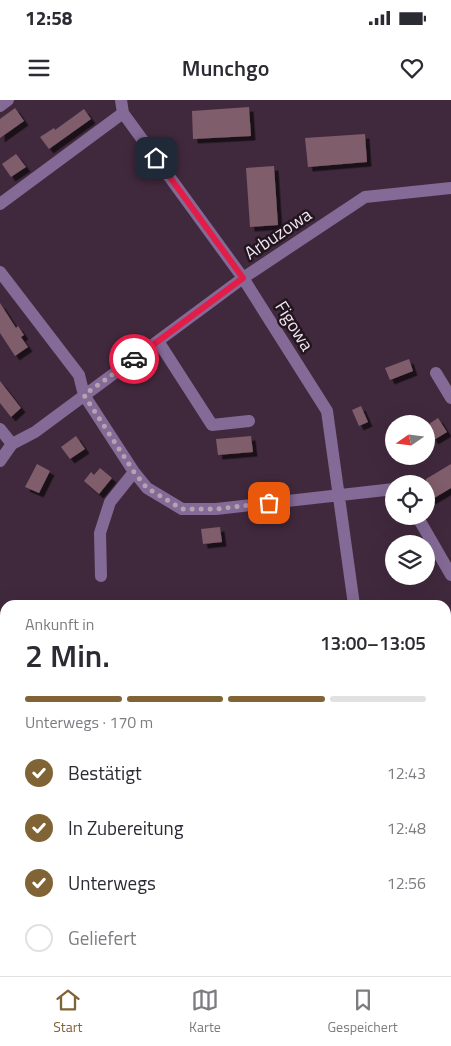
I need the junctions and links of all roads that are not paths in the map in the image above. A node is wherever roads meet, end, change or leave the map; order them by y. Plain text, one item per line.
1 (8, 100) edge
2 (120, 100) edge
3 (0, 106) edge
4 (123, 113) junction
5 (451, 188) edge
6 (0, 204) edge
7 (0, 272) edge
8 (243, 278) junction
9 (158, 341) junction
10 (436, 373) dead end
11 (84, 395) junction
12 (451, 398) edge
13 (249, 421) dead end
14 (0, 429) edge
15 (12, 444) junction
16 (0, 461) edge
17 (134, 472) junction
18 (385, 489) edge
19 (338, 494) junction
20 (422, 525) edge
21 (451, 575) edge
22 (101, 576) dead end
23 (353, 600) edge

1 - 3 street
2 - 4 street, Figowa
4 - 6 street
4 - 8 street, Figowa
5 - 8 street, Arbuzowa
7 - 11 street
8 - 9 street, Arbuzowa
8 - 19 street, Figowa
9 - 11 street, Arbuzowa
9 - 13 street
10 - 12 street
11 - 15 street, Arbuzowa
11 - 17 street
14 - 15 street
15 - 16 street, Arbuzowa
17 - 19 street
17 - 22 street
18 - 19 street
19 - 23 street, Figowa
20 - 21 street

